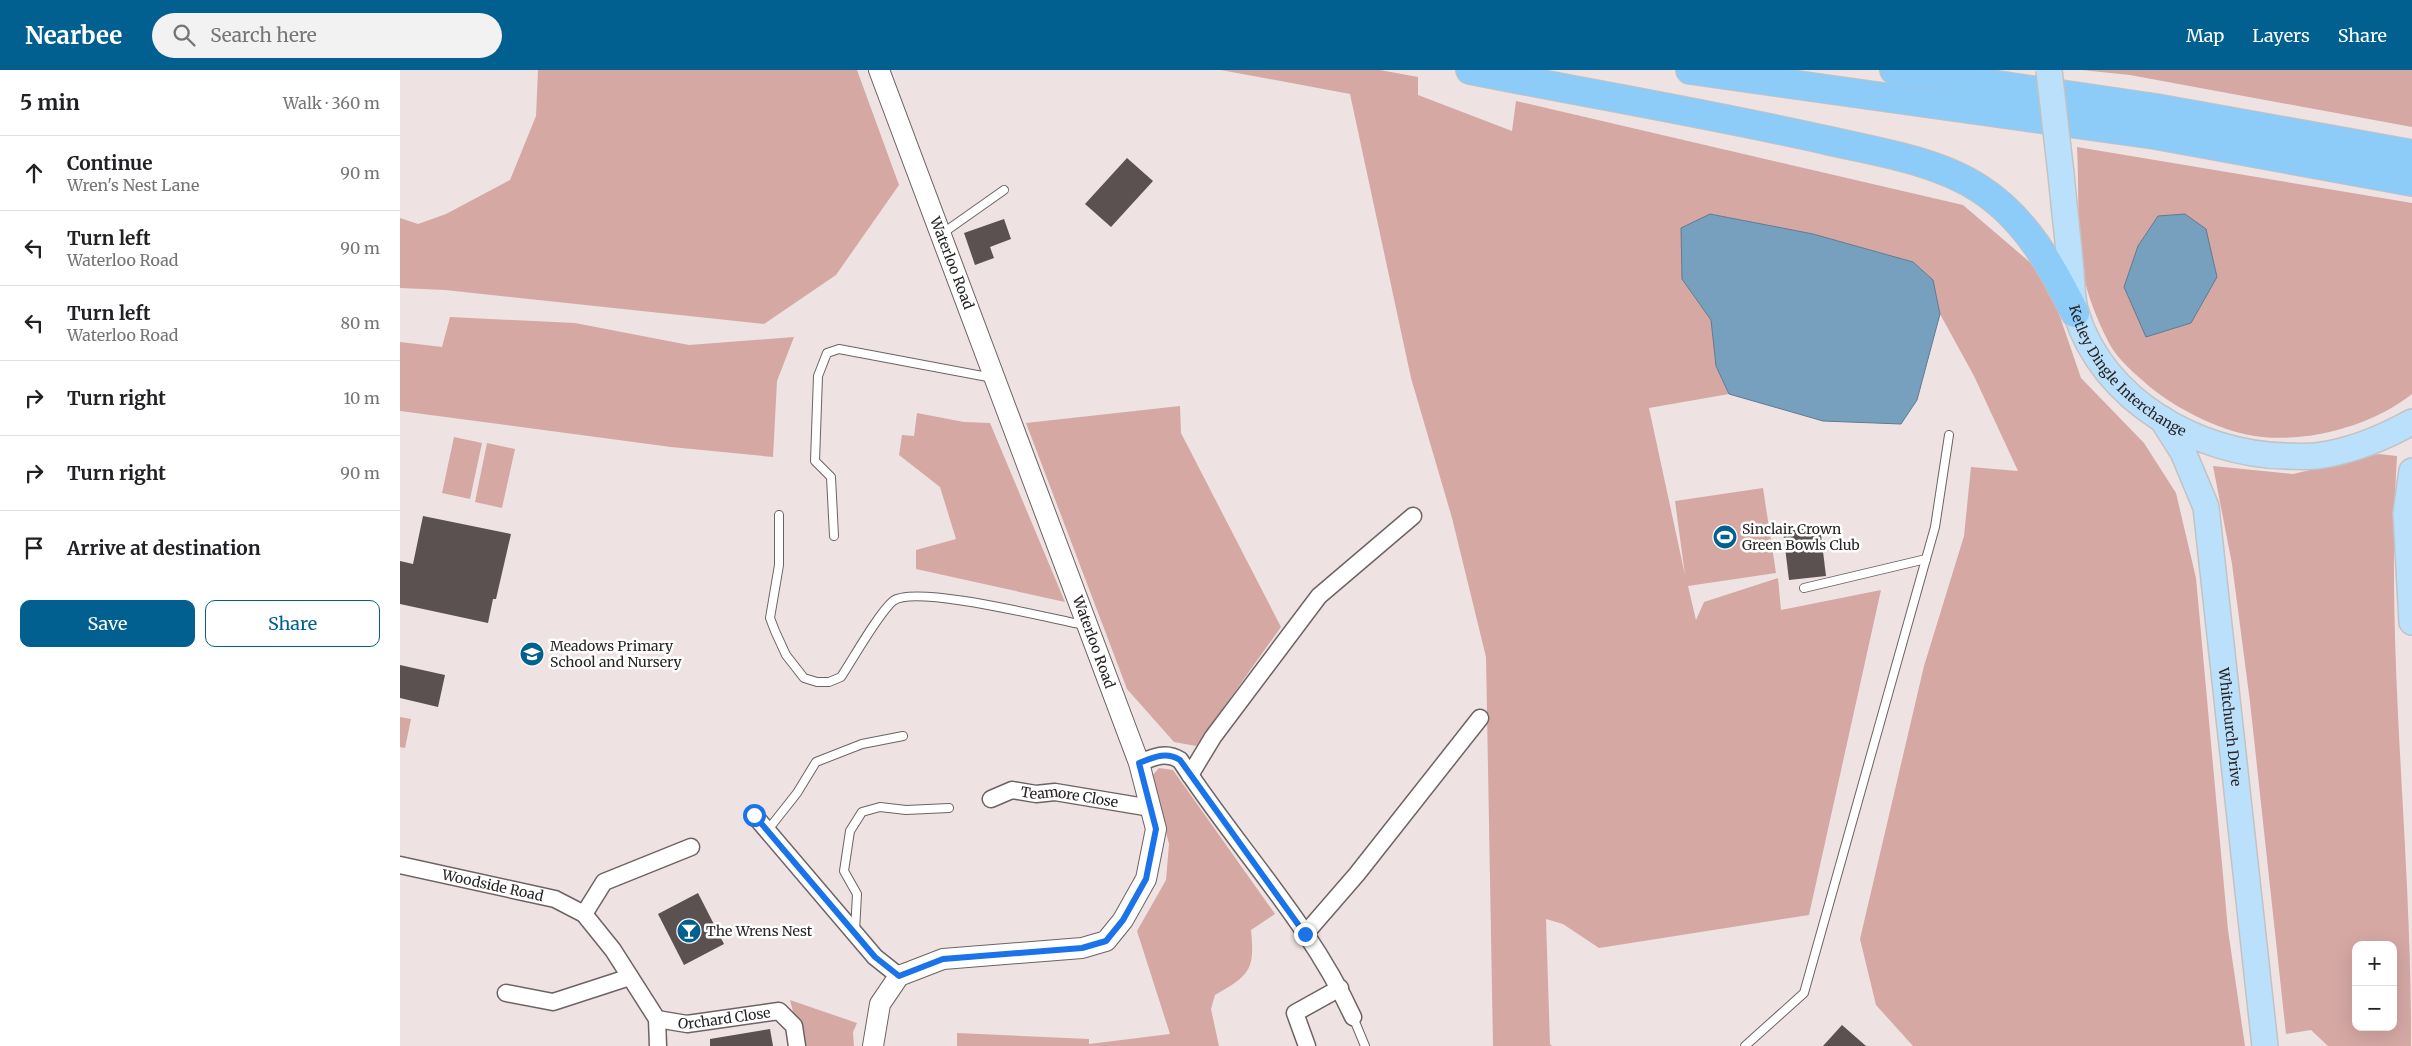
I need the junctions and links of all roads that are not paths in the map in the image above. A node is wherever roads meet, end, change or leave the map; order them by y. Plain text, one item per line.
1 (879, 70) edge
2 (1470, 70) edge
3 (1690, 70) edge
4 (1894, 70) edge
5 (2050, 70) edge
6 (2412, 154) edge
7 (2412, 182) edge
8 (1004, 190) dead end
9 (941, 235) junction
10 (2075, 313) junction
11 (995, 378) junction
12 (2162, 419) junction
13 (2412, 422) edge
14 (1949, 434) dead end
15 (2412, 471) edge
16 (779, 515) dead end
17 (1413, 516) dead end
18 (834, 536) dead end
19 (1926, 559) junction
20 (1804, 588) dead end
21 (2412, 622) edge
22 (1088, 626) junction
23 (1480, 718) dead end
24 (902, 736) dead end
25 (1139, 763) junction
26 (1190, 775) junction
27 (991, 799) dead end
28 (949, 808) dead end
29 (1151, 808) junction
30 (754, 815) dead end
31 (767, 830) junction
32 (691, 847) dead end
33 (400, 865) edge
34 (584, 914) junction
35 (855, 933) junction
36 (1305, 934) junction
37 (899, 976) junction
38 (630, 977) junction
39 (1340, 988) junction
40 (506, 992) dead end
41 (1353, 1017) joint
42 (657, 1019) junction
43 (658, 1046) edge
44 (797, 1046) edge
45 (873, 1046) edge
46 (1307, 1046) edge
47 (1365, 1046) edge
48 (1745, 1046) edge
49 (2265, 1046) edge

1 - 9 street, Waterloo Road
2 - 10 highway
3 - 7 highway
4 - 6 highway
5 - 10 main road, Ketley Dingle Interchange, bridge
8 - 9 lane
9 - 11 street, Waterloo Road
10 - 12 main road, Ketley Dingle Interchange
11 - 18 lane
11 - 22 street, Waterloo Road
12 - 13 main road, Ketley Dingle Interchange
12 - 49 main road, Whitchurch Drive
14 - 19 lane
15 - 21 main road
16 - 22 lane
17 - 26 street
19 - 20 lane
19 - 48 lane
22 - 25 street, Waterloo Road
23 - 36 street
24 - 31 lane
25 - 26 street
25 - 29 street, Waterloo Road
26 - 36 street
27 - 29 street, Teamore Close
28 - 35 lane
29 - 37 street, Waterloo Road
30 - 31 street
31 - 35 street
32 - 34 street
33 - 34 street, Woodside Road
34 - 38 street, Woodside Road
35 - 37 street
36 - 39 street
37 - 45 street
38 - 40 street
38 - 42 street, Woodside Road
39 - 41 street
39 - 46 street
41 - 47 lane
42 - 43 street
42 - 44 street, Orchard Close

